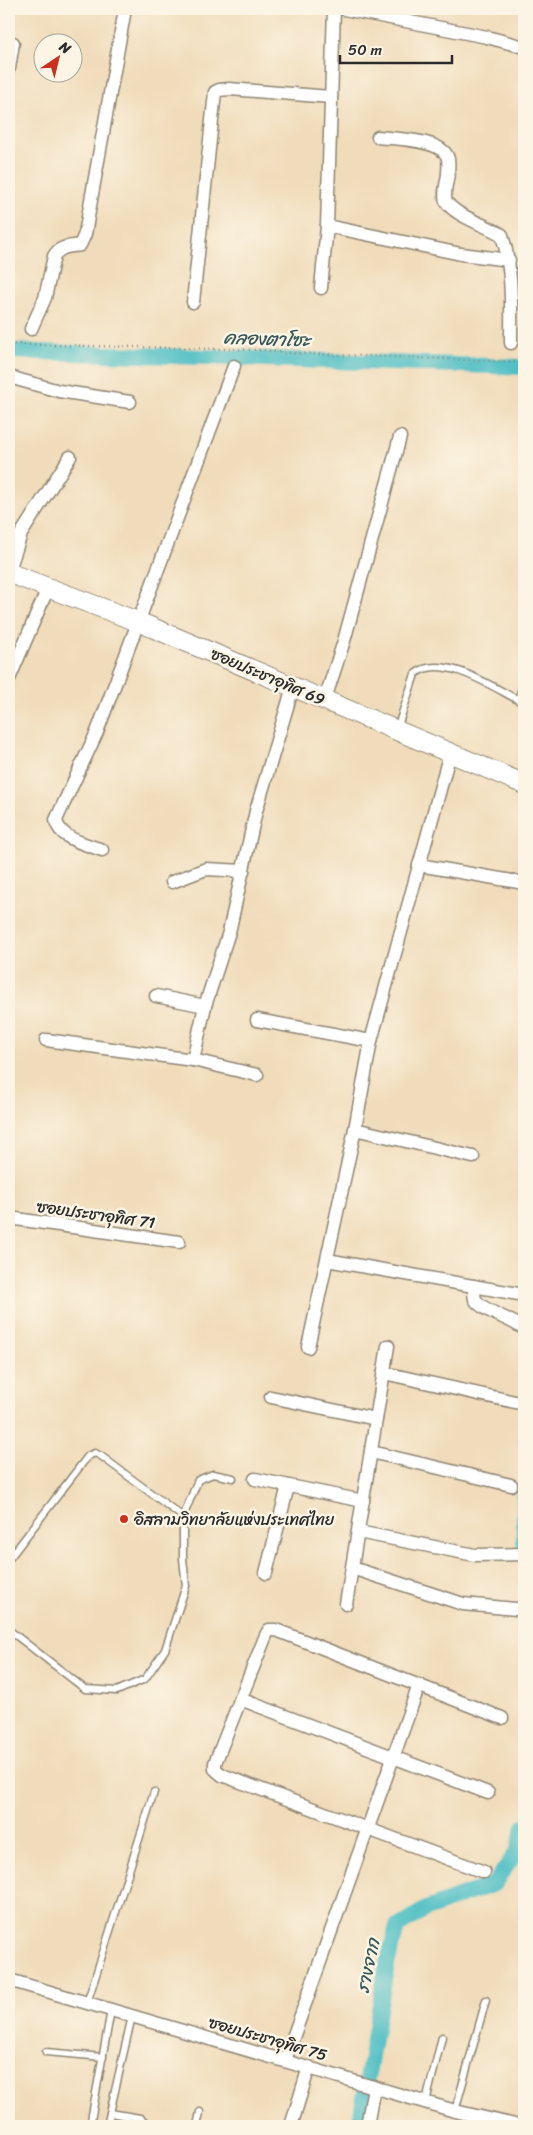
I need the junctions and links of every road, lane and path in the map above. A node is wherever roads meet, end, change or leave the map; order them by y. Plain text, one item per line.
1 (125, 9) edge
2 (334, 9) edge
3 (344, 9) edge
4 (13, 42) dead end
5 (524, 46) edge
6 (9, 68) edge
7 (331, 97) junction
8 (378, 137) dead end
9 (327, 226) junction
10 (509, 260) junction
11 (321, 288) dead end
12 (193, 302) dead end
13 (31, 329) dead end
14 (511, 343) dead end
15 (9, 344) edge
16 (524, 362) edge
17 (234, 366) dead end
18 (9, 377) edge
19 (130, 402) dead end
20 (400, 438) dead end
21 (70, 457) dead end
22 (9, 571) edge
23 (48, 588) junction
24 (139, 622) junction
25 (9, 678) edge
26 (524, 682) edge
27 (293, 687) junction
28 (325, 699) junction
29 (521, 702) edge
30 (396, 730) junction
31 (450, 753) junction
32 (524, 784) edge
33 (102, 850) dead end
34 (419, 865) junction
35 (243, 871) junction
36 (172, 882) dead end
37 (524, 883) edge
38 (156, 996) dead end
39 (205, 1006) junction
40 (257, 1020) dead end
41 (46, 1040) dead end
42 (371, 1041) junction
43 (192, 1060) junction
44 (257, 1075) dead end
45 (355, 1129) junction
46 (473, 1157) dead end
47 (9, 1218) edge
48 (179, 1242) dead end
49 (327, 1260) junction
50 (474, 1286) junction
51 (524, 1295) edge
52 (524, 1329) edge
53 (388, 1346) dead end
54 (308, 1347) dead end
55 (384, 1373) junction
56 (271, 1397) dead end
57 (524, 1404) edge
58 (376, 1419) junction
59 (371, 1452) junction
60 (233, 1478) dead end
61 (255, 1479) dead end
62 (511, 1485) dead end
63 (288, 1486) junction
64 (363, 1501) junction
65 (183, 1517) junction
66 (358, 1532) junction
67 (524, 1554) edge
68 (9, 1560) edge
69 (352, 1568) junction
70 (266, 1573) dead end
71 (346, 1604) dead end
72 (516, 1609) dead end
73 (9, 1630) edge
74 (419, 1685) junction
75 (240, 1699) junction
76 (502, 1718) dead end
77 (393, 1757) junction
78 (154, 1792) dead end
79 (488, 1793) dead end
80 (367, 1829) junction
81 (484, 1872) dead end
82 (9, 1980) edge
83 (486, 2000) dead end
84 (87, 2003) junction
85 (112, 2010) junction
86 (132, 2016) junction
87 (442, 2037) dead end
88 (46, 2052) dead end
89 (103, 2057) junction
90 (285, 2060) junction
91 (309, 2067) junction
92 (373, 2086) junction
93 (426, 2102) junction
94 (455, 2111) junction
95 (200, 2112) dead end
96 (110, 2113) junction
97 (90, 2126) edge
98 (107, 2126) edge
99 (151, 2126) edge
100 (197, 2126) edge
101 (291, 2126) edge
102 (367, 2126) edge
103 (519, 2126) edge

1 - 13 street
2 - 7 street
3 - 5 street
4 - 6 street
7 - 9 street
7 - 12 street
8 - 10 street
9 - 10 street
9 - 11 street
10 - 14 street
15 - 16 path
17 - 24 street
18 - 19 street
20 - 28 street
21 - 22 street
22 - 23 street, ซอยประชาอุทิศ 69
23 - 24 street, ซอยประชาอุทิศ 69
23 - 25 street
24 - 27 street, ซอยประชาอุทิศ 69
24 - 33 street
26 - 29 lane
27 - 28 street, ซอยประชาอุทิศ 69
27 - 35 street
28 - 30 street, ซอยประชาอุทิศ 69
29 - 30 lane
30 - 31 street, ซอยประชาอุทิศ 69
31 - 32 street, ซอยประชาอุทิศ 69
31 - 34 street
34 - 37 street
34 - 42 street
35 - 36 street
35 - 39 street
38 - 39 street
39 - 43 street
40 - 42 street
41 - 43 street
42 - 45 street
43 - 44 street
45 - 46 street
45 - 49 street
47 - 48 street, ซอยประชาอุทิศ 71
49 - 50 street
49 - 54 street
50 - 51 street
50 - 52 street
53 - 55 street
55 - 57 street
55 - 58 street
56 - 58 street
58 - 59 street
59 - 62 street
59 - 64 street
60 - 65 lane
61 - 63 street
63 - 64 street
63 - 70 street
64 - 66 street
65 - 68 lane
65 - 73 lane
66 - 67 street
66 - 69 street
69 - 71 street
69 - 72 street
74 - 75 street
74 - 76 street
74 - 77 street
75 - 77 street
75 - 80 street
77 - 79 street
77 - 80 street
78 - 84 lane
80 - 81 street
80 - 90 street
82 - 84 street, ซอยประชาอุทิศ 75
83 - 94 lane
84 - 85 street, ซอยประชาอุทิศ 75
85 - 86 street, ซอยประชาอุทิศ 75
85 - 89 lane
86 - 90 street, ซอยประชาอุทิศ 75
86 - 96 lane
87 - 93 lane
88 - 89 lane
89 - 97 lane
90 - 91 street, ซอยประชาอุทิศ 75
91 - 92 street, ซอยประชาอุทิศ 75
91 - 101 street
92 - 93 street, ซอยประชาอุทิศ 75
92 - 102 street
93 - 94 street, ซอยประชาอุทิศ 75
94 - 103 street, ซอยประชาอุทิศ 75
95 - 100 lane
96 - 98 lane
96 - 99 lane

